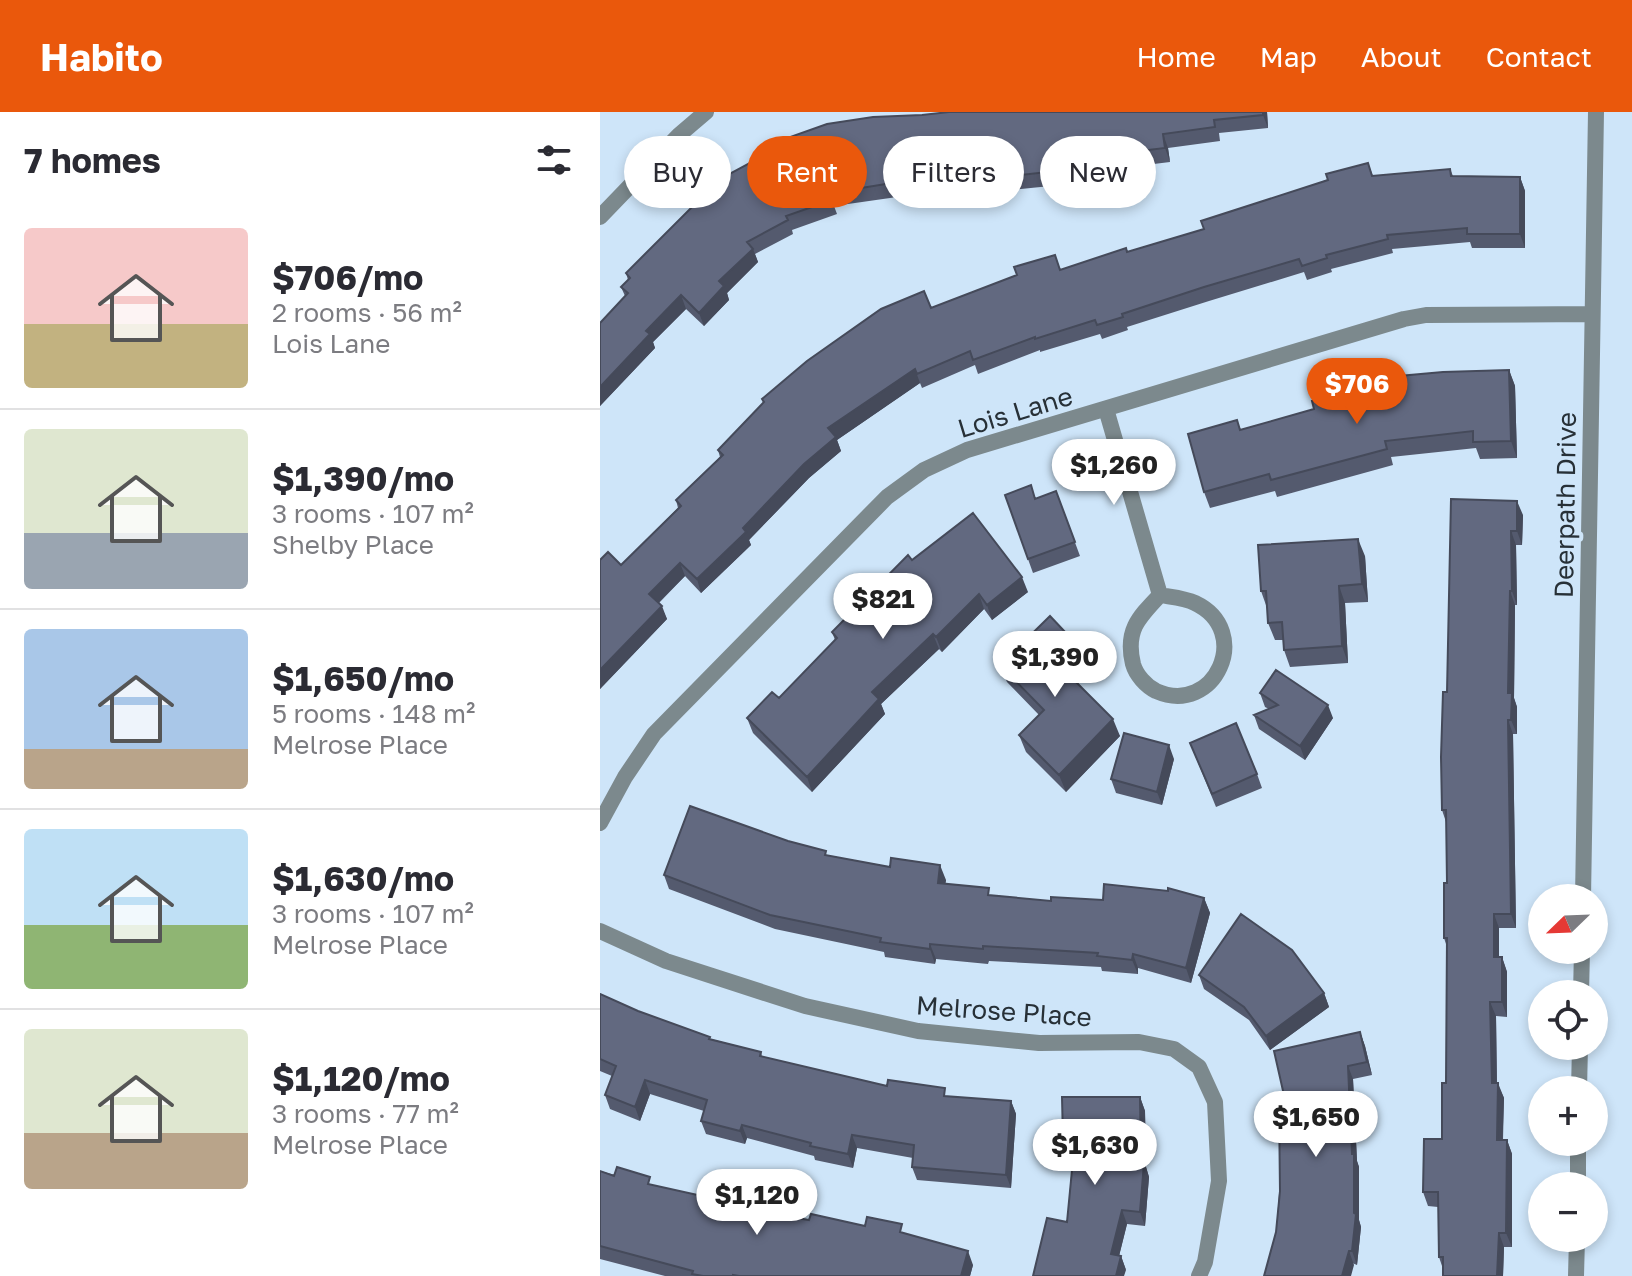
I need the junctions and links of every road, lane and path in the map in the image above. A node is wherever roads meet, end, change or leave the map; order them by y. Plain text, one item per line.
1 (706, 112) edge
2 (1596, 112) edge
3 (600, 217) edge
4 (1592, 314) junction
5 (1106, 409) junction
6 (1160, 595) junction
7 (600, 823) edge
8 (1583, 884) edge
9 (600, 931) edge
10 (1577, 1252) edge
11 (1199, 1276) edge
12 (1576, 1276) edge

1 - 3 street
2 - 4 street, Deerpath Drive
4 - 5 street, Lois Lane
4 - 8 street, Deerpath Drive
5 - 6 street
5 - 7 street, Lois Lane
6 - 6 street
9 - 11 street, Melrose Place
10 - 12 street

